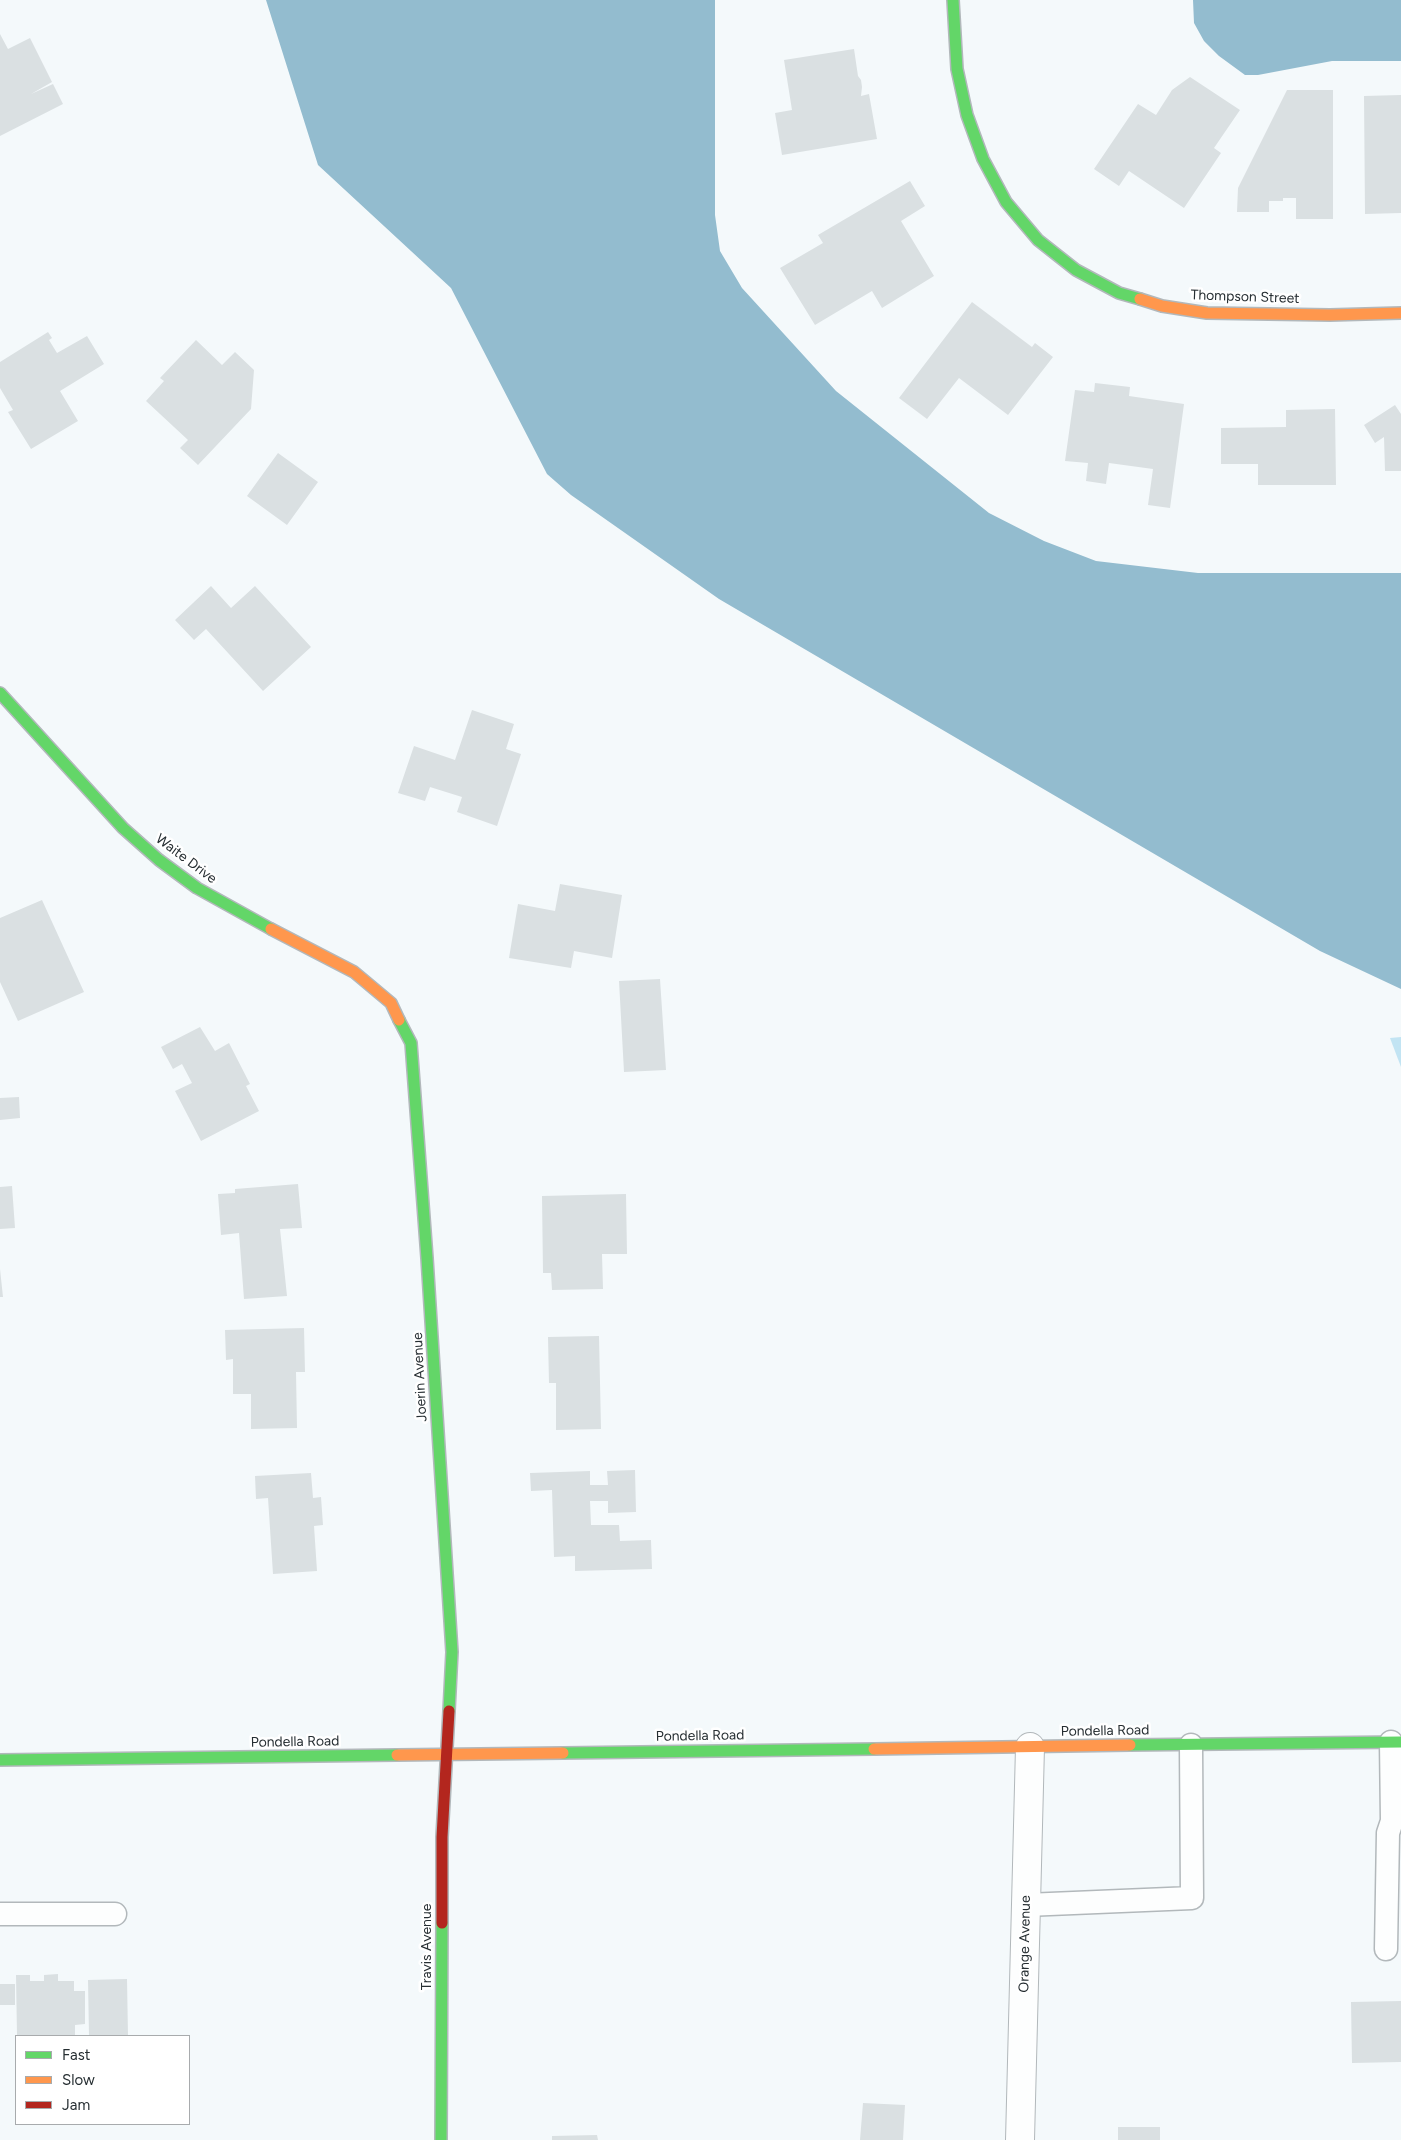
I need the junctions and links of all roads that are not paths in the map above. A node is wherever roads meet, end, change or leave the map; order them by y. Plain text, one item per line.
1 (953, 0) edge
2 (1401, 313) edge
3 (0, 693) edge
4 (391, 1003) joint
5 (1396, 1742) edge
6 (1191, 1745) junction
7 (1030, 1747) junction
8 (446, 1755) junction
9 (0, 1760) edge
10 (1026, 1905) junction
11 (0, 1914) edge
12 (115, 1914) dead end
13 (1386, 1949) dead end
14 (441, 2140) edge
15 (1020, 2140) edge

1 - 2 street, Thompson Street
3 - 4 street, Waite Drive
4 - 8 street, Joerin Avenue
5 - 6 street, Pondella Road
5 - 13 lane
6 - 7 street, Pondella Road
6 - 10 lane
7 - 8 street, Pondella Road
7 - 10 street, Orange Avenue
8 - 9 street, Pondella Road
8 - 14 street, Travis Avenue
10 - 15 street, Orange Avenue
11 - 12 lane

